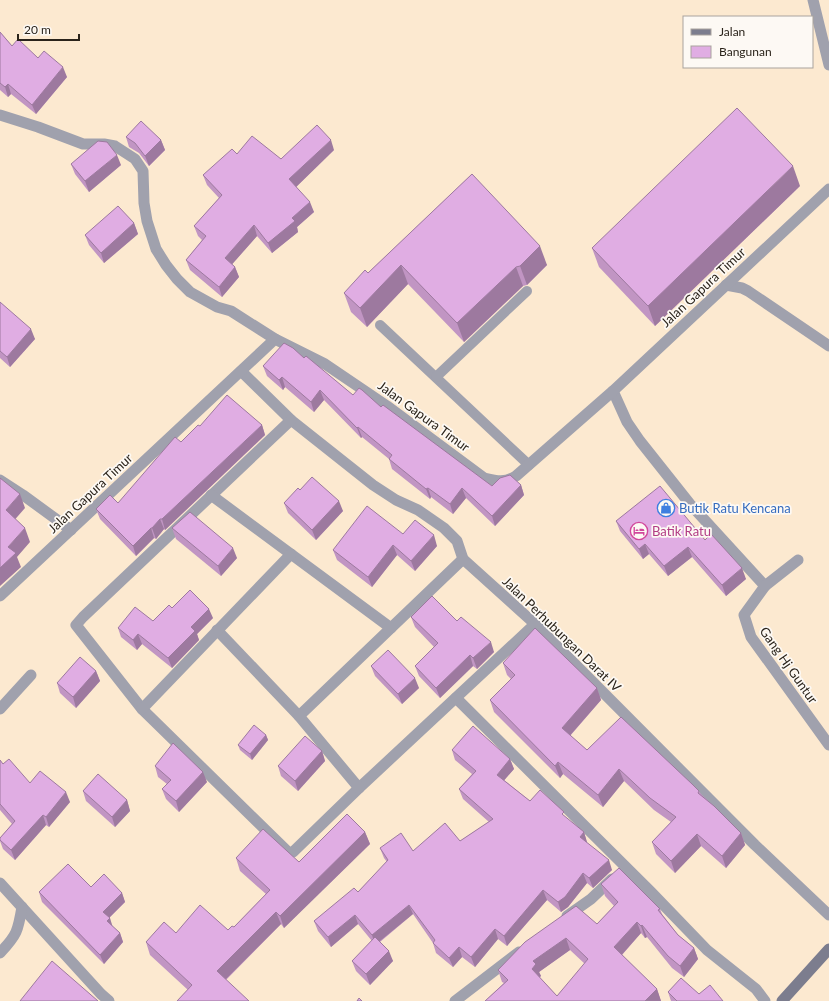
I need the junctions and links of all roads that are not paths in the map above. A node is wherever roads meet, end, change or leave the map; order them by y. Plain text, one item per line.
1 (813, 0) edge
2 (829, 61) edge
3 (0, 115) edge
4 (829, 189) edge
5 (726, 285) junction
6 (528, 291) dead end
7 (380, 325) dead end
8 (275, 339) junction
9 (829, 346) edge
10 (241, 371) junction
11 (436, 377) junction
12 (613, 391) junction
13 (291, 420) junction
14 (529, 464) junction
15 (0, 480) edge
16 (211, 495) junction
17 (71, 530) junction
18 (291, 554) junction
19 (463, 560) junction
20 (798, 560) dead end
21 (765, 586) junction
22 (0, 596) edge
23 (536, 624) junction
24 (391, 628) junction
25 (218, 630) junction
26 (31, 675) dead end
27 (456, 698) junction
28 (142, 708) junction
29 (0, 709) edge
30 (300, 716) junction
31 (829, 745) edge
32 (359, 788) junction
33 (626, 866) junction
34 (0, 883) edge
35 (22, 908) junction
36 (829, 915) edge
37 (560, 922) edge
38 (528, 944) edge
39 (829, 949) edge
40 (0, 953) edge
41 (109, 1001) edge
42 (455, 1001) edge
43 (765, 1001) edge
44 (782, 1001) edge

1 - 2 street
3 - 8 street
4 - 5 street, Jalan Gapura Timur
5 - 9 street
5 - 12 street, Jalan Gapura Timur
6 - 11 lane
7 - 11 lane
8 - 10 street, Jalan Gapura Timur
8 - 14 street, Jalan Gapura Timur
10 - 13 street
10 - 17 street, Jalan Gapura Timur
11 - 14 lane
12 - 14 street, Jalan Gapura Timur
12 - 21 street
13 - 16 street
13 - 19 street
15 - 17 street
16 - 18 street
16 - 28 street
17 - 22 street, Jalan Gapura Timur
18 - 24 street
18 - 25 street
19 - 23 street, Jalan Perhubungan Darat IV
19 - 24 street
20 - 21 street
21 - 31 street, Gang Hj Guntur
23 - 27 street
23 - 36 street, Jalan Perhubungan Darat IV
24 - 30 street
25 - 28 street
25 - 30 street
26 - 29 street
27 - 32 street
27 - 33 street
28 - 32 street
30 - 32 street
33 - 37 street
33 - 43 street
34 - 35 street
35 - 40 street
35 - 41 street
38 - 42 street
39 - 44 main road

